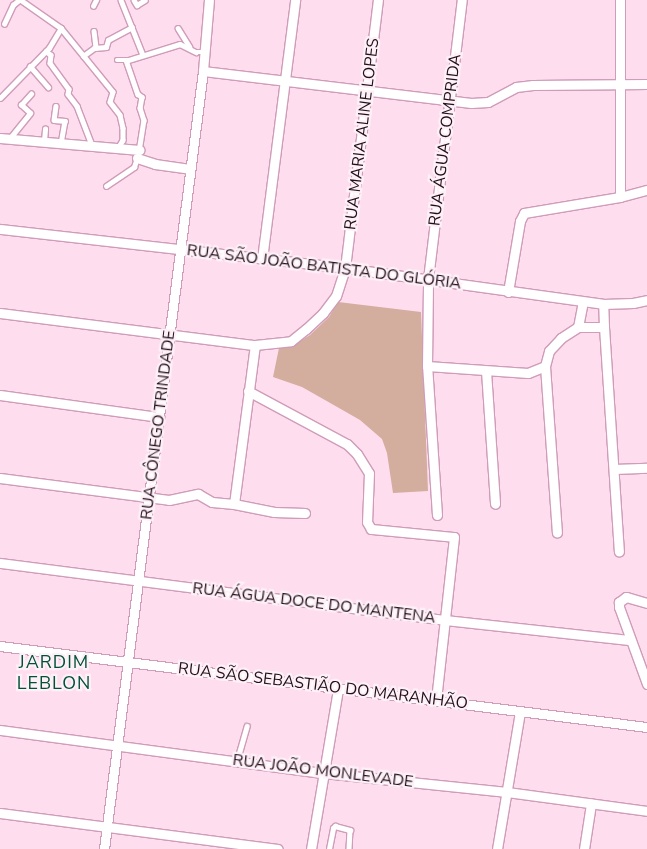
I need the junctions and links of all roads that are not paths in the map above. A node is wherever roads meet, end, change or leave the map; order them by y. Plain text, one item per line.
1 (20, 0) edge
2 (96, 0) edge
3 (122, 0) edge
4 (134, 0) edge
5 (145, 0) edge
6 (210, 0) edge
7 (295, 0) edge
8 (378, 0) edge
9 (462, 0) edge
10 (620, 0) edge
11 (93, 6) dead end
12 (4, 24) dead end
13 (132, 27) junction
14 (61, 28) junction
15 (178, 28) dead end
16 (94, 31) dead end
17 (96, 48) junction
18 (190, 48) junction
19 (46, 50) junction
20 (205, 52) junction
21 (143, 55) junction
22 (83, 56) junction
23 (117, 60) dead end
24 (126, 60) junction
25 (30, 66) junction
26 (203, 71) junction
27 (285, 82) junction
28 (620, 83) junction
29 (647, 84) edge
30 (48, 87) dead end
31 (367, 92) junction
32 (31, 94) dead end
33 (0, 98) edge
34 (450, 101) junction
35 (56, 106) dead end
36 (45, 129) dead end
37 (0, 138) edge
38 (10, 138) junction
39 (44, 141) junction
40 (61, 143) junction
41 (92, 146) junction
42 (118, 148) junction
43 (138, 154) junction
44 (190, 169) junction
45 (106, 186) dead end
46 (647, 190) edge
47 (620, 197) junction
48 (0, 229) edge
49 (181, 249) junction
50 (262, 259) junction
51 (346, 268) junction
52 (428, 279) junction
53 (508, 292) junction
54 (647, 300) edge
55 (583, 302) junction
56 (602, 304) junction
57 (0, 313) edge
58 (578, 327) junction
59 (604, 327) junction
60 (170, 335) junction
61 (255, 345) junction
62 (427, 366) junction
63 (545, 366) junction
64 (486, 371) junction
65 (248, 391) junction
66 (0, 395) edge
67 (159, 417) junction
68 (647, 468) edge
69 (614, 469) junction
70 (0, 478) edge
71 (149, 498) junction
72 (234, 504) junction
73 (495, 504) dead end
74 (304, 513) dead end
75 (437, 516) dead end
76 (558, 533) dead end
77 (619, 551) dead end
78 (0, 563) edge
79 (138, 582) junction
80 (647, 603) edge
81 (445, 620) junction
82 (629, 640) junction
83 (0, 646) edge
84 (128, 662) junction
85 (647, 684) edge
86 (338, 689) junction
87 (436, 701) junction
88 (520, 711) junction
89 (247, 726) dead end
90 (647, 726) edge
91 (0, 730) edge
92 (117, 744) junction
93 (238, 760) junction
94 (324, 772) junction
95 (507, 792) junction
96 (591, 804) junction
97 (647, 811) edge
98 (0, 813) edge
99 (107, 826) junction
100 (104, 849) edge
101 (278, 849) edge
102 (311, 849) edge
103 (329, 849) edge
104 (349, 849) edge
105 (497, 849) edge
106 (584, 849) edge

1 - 12 lane
1 - 14 lane
2 - 11 lane
3 - 13 lane
4 - 5 lane
6 - 20 street, RUA CÔNEGO TRINDADE
7 - 27 street
8 - 31 street, RUA MARIA ALINE LOPES
9 - 34 street, RUA ÁGUA COMPRIDA
10 - 28 street
13 - 17 lane
13 - 21 lane
14 - 19 lane
14 - 22 lane
15 - 18 lane
16 - 17 lane
17 - 22 lane
18 - 20 lane
18 - 21 lane
19 - 25 lane
19 - 41 lane
20 - 26 street, RUA CÔNEGO TRINDADE
21 - 24 lane
22 - 42 lane
23 - 24 lane
24 - 43 lane
25 - 30 lane
25 - 33 lane
26 - 27 street
26 - 44 street, RUA CÔNEGO TRINDADE
27 - 31 street
27 - 50 street
28 - 29 street
28 - 34 street
28 - 47 street
31 - 34 street
31 - 51 street, RUA MARIA ALINE LOPES
32 - 38 lane
34 - 52 street, RUA ÁGUA COMPRIDA
35 - 40 lane
36 - 39 lane
37 - 38 street
38 - 39 street
39 - 40 street
40 - 41 street
41 - 42 street
42 - 43 street
43 - 44 street
43 - 45 lane
44 - 49 street, RUA CÔNEGO TRINDADE
46 - 47 street
47 - 53 street
48 - 49 street, RUA SÃO JOÃO BATISTA DO GLÓRIA
49 - 50 street, RUA SÃO JOÃO BATISTA DO GLÓRIA
49 - 60 street, RUA CÔNEGO TRINDADE
50 - 51 street, RUA SÃO JOÃO BATISTA DO GLÓRIA
51 - 52 street, RUA SÃO JOÃO BATISTA DO GLÓRIA
51 - 61 street, RUA MARIA ALINE LOPES
52 - 53 street, RUA SÃO JOÃO BATISTA DO GLÓRIA
52 - 62 street, RUA ÁGUA COMPRIDA
53 - 55 street, RUA SÃO JOÃO BATISTA DO GLÓRIA
54 - 56 street, RUA SÃO JOÃO BATISTA DO GLÓRIA
55 - 56 street, RUA SÃO JOÃO BATISTA DO GLÓRIA
55 - 58 street
56 - 59 street
57 - 60 street, RUA MARIA ALINE LOPES
58 - 59 street
58 - 63 street
59 - 69 street
60 - 61 street, RUA MARIA ALINE LOPES
60 - 67 street, RUA CÔNEGO TRINDADE
61 - 65 street
62 - 64 street
62 - 75 street, RUA ÁGUA COMPRIDA
63 - 64 street
63 - 76 street
64 - 73 street
65 - 72 street
65 - 81 street
66 - 67 street
67 - 71 street, RUA CÔNEGO TRINDADE
68 - 69 street
69 - 77 street
70 - 71 street
71 - 72 street
71 - 79 street, RUA CÔNEGO TRINDADE
72 - 74 street
78 - 79 street, RUA ÁGUA DOCE DO MANTENA
79 - 81 street, RUA ÁGUA DOCE DO MANTENA
79 - 84 street, RUA CÔNEGO TRINDADE
80 - 82 street
81 - 82 street, RUA ÁGUA DOCE DO MANTENA
81 - 87 street
82 - 85 street
83 - 84 street, RUA SÃO SEBASTIÃO DO MARANHÃO
84 - 86 street, RUA SÃO SEBASTIÃO DO MARANHÃO
84 - 92 street, RUA CÔNEGO TRINDADE
86 - 87 street, RUA SÃO SEBASTIÃO DO MARANHÃO
86 - 94 street
87 - 88 street, RUA SÃO SEBASTIÃO DO MARANHÃO
88 - 90 street, RUA SÃO SEBASTIÃO DO MARANHÃO
88 - 95 street
89 - 93 lane
91 - 92 street, RUA JOÃO MONLEVADE
92 - 93 street, RUA JOÃO MONLEVADE
92 - 99 street, RUA CÔNEGO TRINDADE
93 - 94 street, RUA JOÃO MONLEVADE
94 - 95 street, RUA JOÃO MONLEVADE
94 - 102 street
95 - 96 street, RUA JOÃO MONLEVADE
95 - 105 street
96 - 97 street, RUA JOÃO MONLEVADE
96 - 106 street
98 - 99 street
99 - 100 street, RUA CÔNEGO TRINDADE
99 - 101 street
103 - 104 lane

